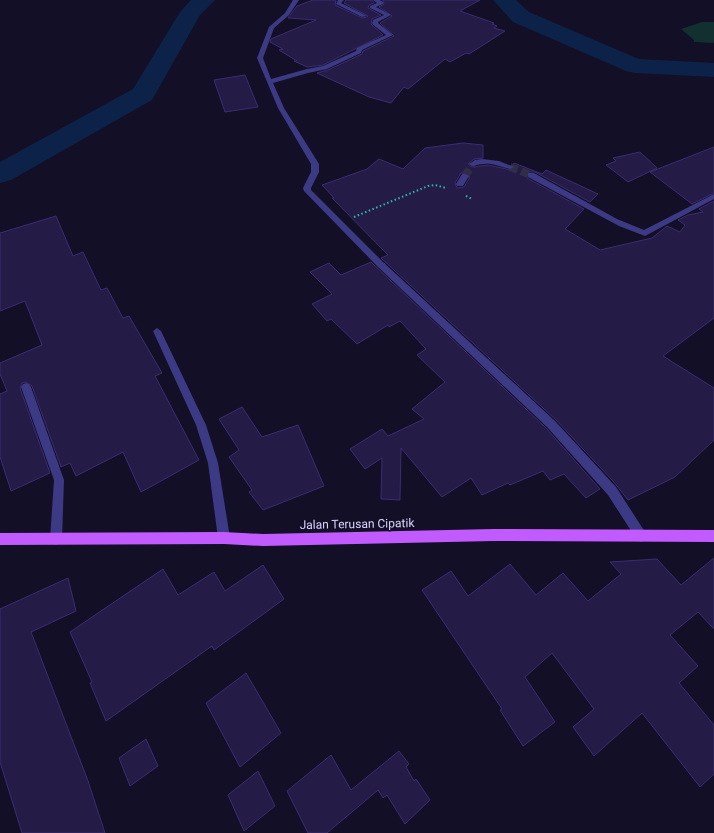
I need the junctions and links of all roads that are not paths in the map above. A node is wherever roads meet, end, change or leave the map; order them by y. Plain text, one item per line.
1 (296, 0) edge
2 (341, 0) edge
3 (376, 0) edge
4 (364, 16) dead end
5 (269, 82) junction
6 (473, 164) dead end
7 (510, 167) tunnel mouth
8 (531, 175) tunnel mouth
9 (465, 176) tunnel mouth
10 (458, 188) road end
11 (714, 196) edge
12 (157, 332) dead end
13 (26, 387) dead end
14 (641, 536) junction
15 (714, 536) edge
16 (224, 538) junction
17 (0, 539) edge
18 (56, 539) junction

1 - 5 street
2 - 4 street
3 - 5 street
5 - 14 street
6 - 7 street
8 - 11 street
9 - 10 street
12 - 16 street
13 - 18 street
14 - 15 main road, Jalan Terusan Cipatik
14 - 16 main road, Jalan Terusan Cipatik
16 - 18 main road, Jalan Terusan Cipatik
17 - 18 main road, Jalan Terusan Cipatik

